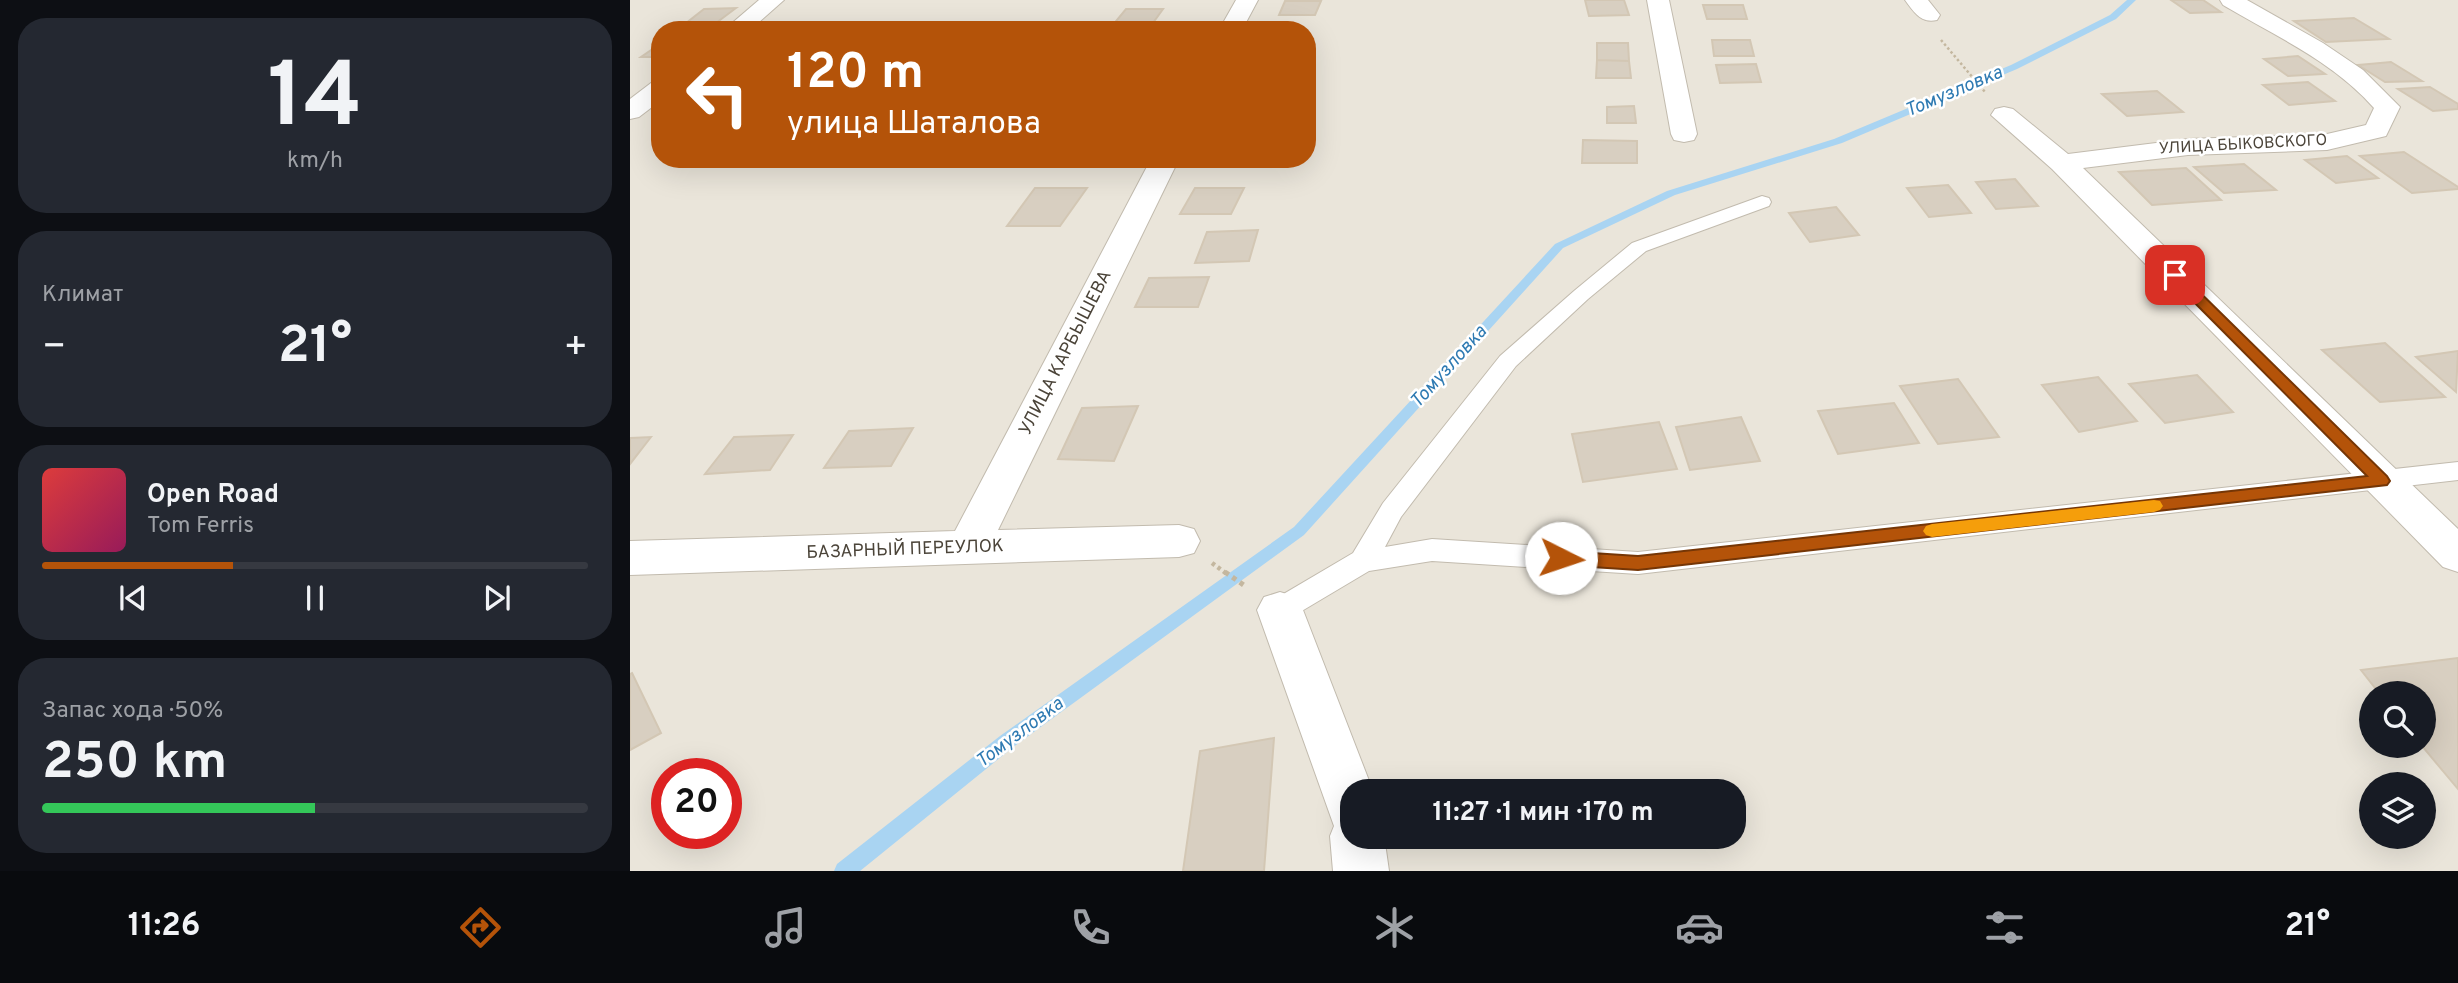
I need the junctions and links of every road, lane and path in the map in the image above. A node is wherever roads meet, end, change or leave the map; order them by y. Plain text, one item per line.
1 (773, 0) edge
2 (1247, 0) edge
3 (1658, 0) edge
4 (2231, 0) edge
5 (746, 21) edge
6 (1235, 21) edge
7 (1955, 57) dead end
8 (651, 95) edge
9 (630, 111) edge
10 (2004, 115) joint
11 (1685, 134) dead end
12 (2062, 163) junction
13 (1160, 168) edge
14 (1762, 202) dead end
15 (2458, 471) edge
16 (2382, 481) junction
17 (1179, 541) joint
18 (968, 548) junction
19 (2458, 555) edge
20 (630, 558) edge
21 (1363, 561) junction
22 (1263, 598) junction
23 (1341, 779) edge
24 (1358, 849) edge
25 (1361, 871) edge

1 - 5 street
2 - 6 street
3 - 11 street
4 - 12 street, УЛИЦА БЫКОВСКОГО
7 - 10 path
8 - 9 street
10 - 12 street
12 - 16 street
13 - 18 street, УЛИЦА КАРБЫШЕВА
14 - 21 lane
15 - 16 lane
16 - 19 street
16 - 21 lane
17 - 18 street, БАЗАРНЫЙ ПЕРЕУЛОК
17 - 22 path
18 - 20 street, БАЗАРНЫЙ ПЕРЕУЛОК
21 - 22 lane
22 - 23 street
24 - 25 street

